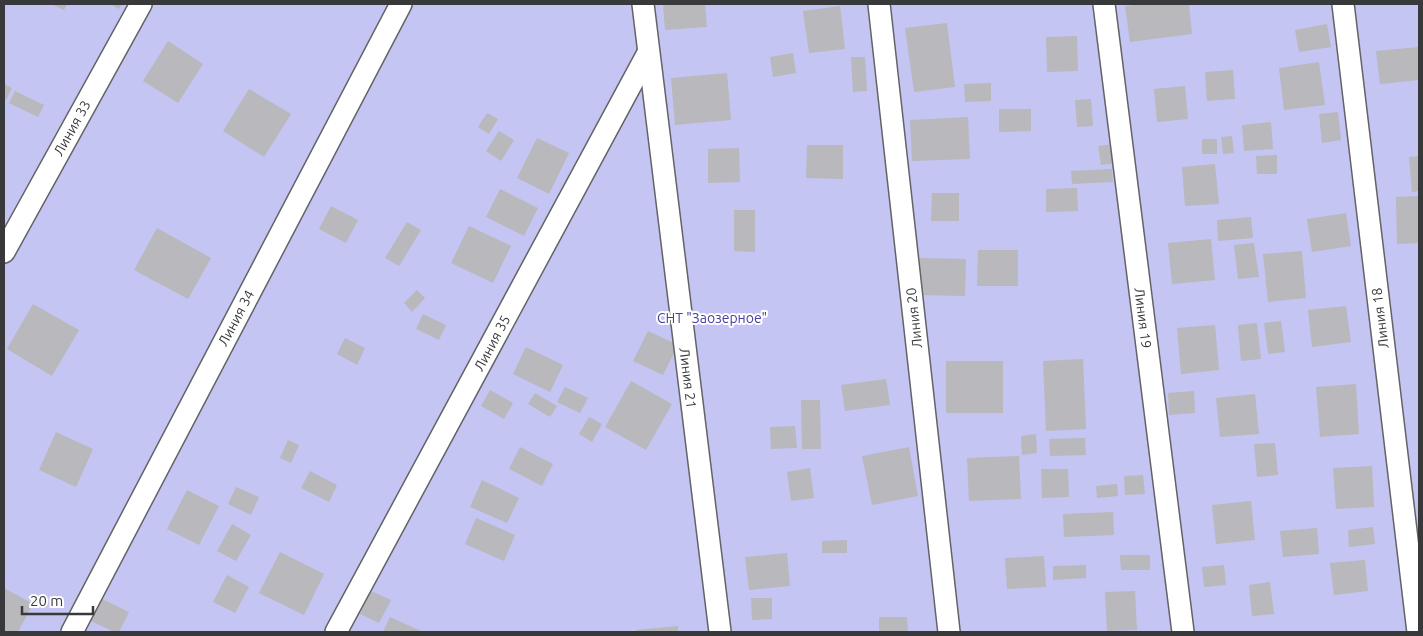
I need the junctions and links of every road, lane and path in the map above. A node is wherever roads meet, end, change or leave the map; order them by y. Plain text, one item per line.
1 (141, 4) edge
2 (401, 4) edge
3 (643, 4) edge
4 (879, 4) edge
5 (1104, 4) edge
6 (1343, 4) edge
7 (648, 53) junction
8 (4, 252) edge
9 (72, 632) edge
10 (336, 632) edge
11 (720, 632) edge
12 (949, 632) edge
13 (1183, 632) edge
14 (1418, 632) edge

1 - 8 street, Линия 33
2 - 9 street, Линия 34
3 - 7 street, Линия 21
4 - 12 street, Линия 20
5 - 13 street, Линия 19
6 - 14 street, Линия 18
7 - 10 street, Линия 35
7 - 11 street, Линия 21

